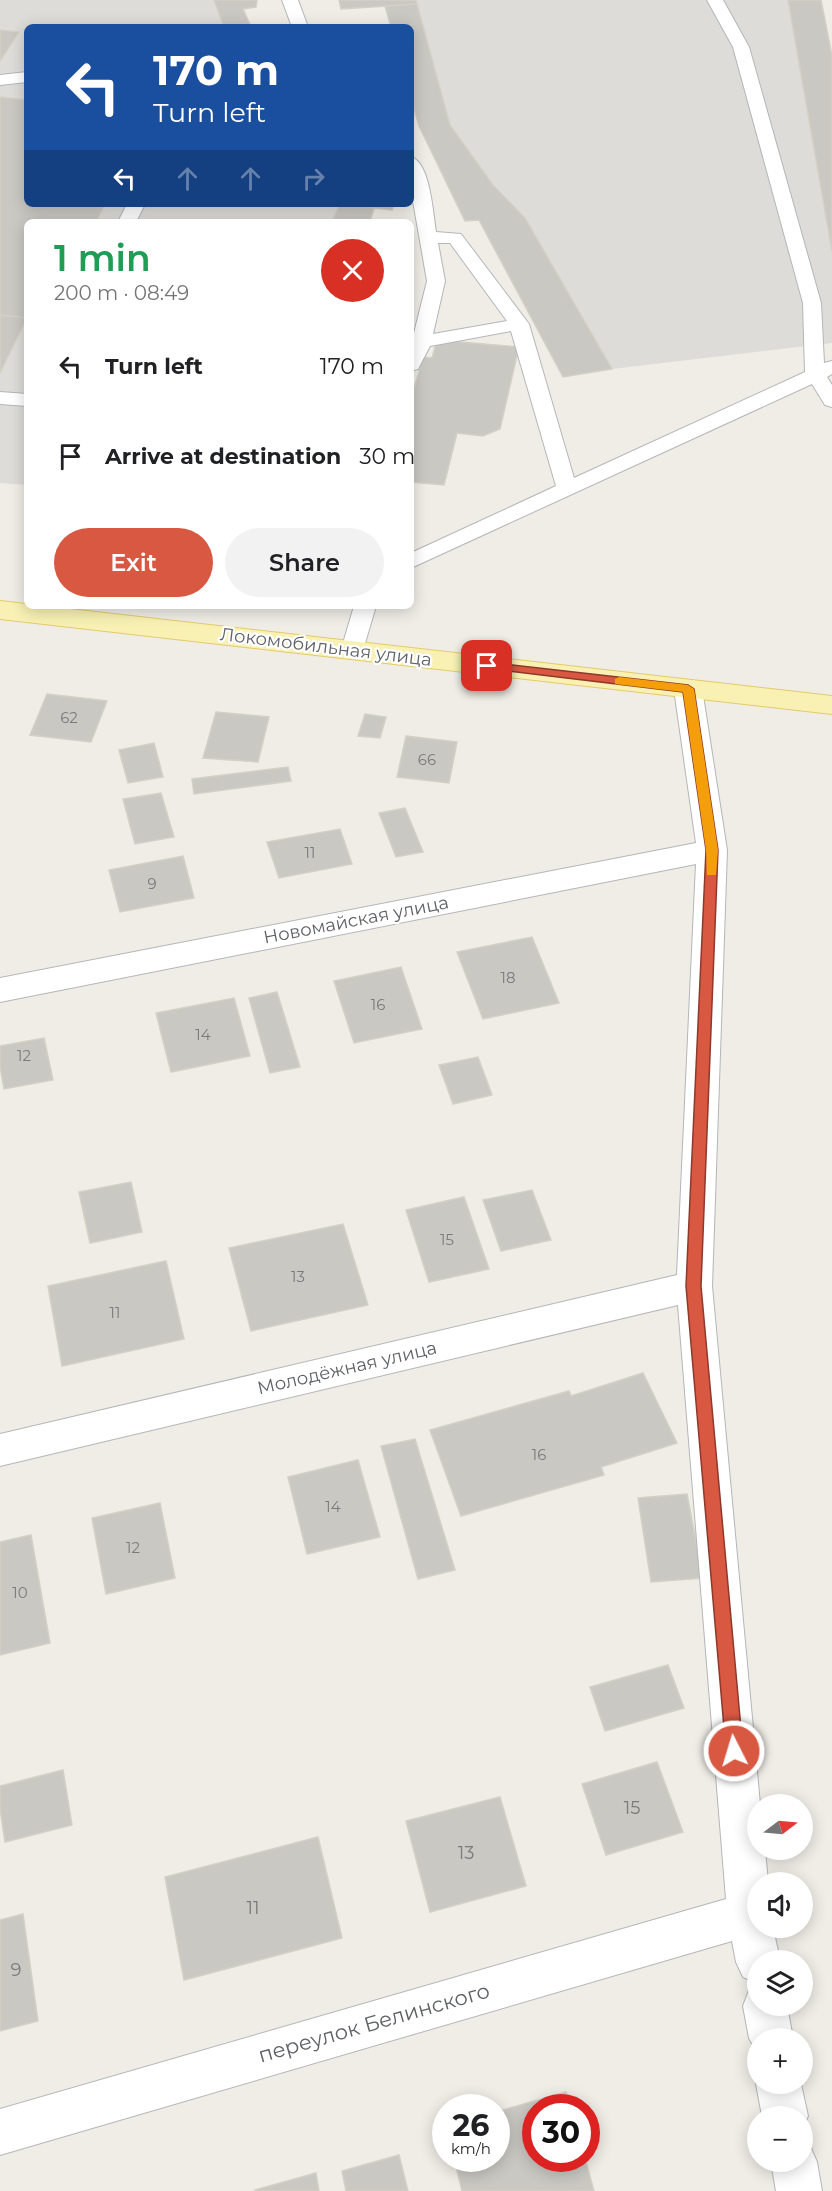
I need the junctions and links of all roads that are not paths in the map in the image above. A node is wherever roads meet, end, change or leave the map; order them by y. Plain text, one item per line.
1 (290, 0) edge
2 (715, 0) edge
3 (299, 24) edge
4 (24, 77) edge
5 (0, 80) edge
6 (414, 166) edge
7 (429, 237) junction
8 (519, 324) junction
9 (422, 342) junction
10 (414, 359) edge
11 (824, 370) edge
12 (0, 398) edge
13 (24, 400) edge
14 (832, 401) edge
15 (567, 488) junction
16 (414, 560) edge
17 (364, 609) edge
18 (0, 610) edge
19 (352, 650) junction
20 (688, 689) junction
21 (832, 705) edge
22 (712, 850) junction
23 (0, 990) edge
24 (694, 1286) junction
25 (0, 1450) edge
26 (747, 1891) edge
27 (747, 1915) edge
28 (0, 2132) edge
29 (796, 2172) edge
30 (799, 2191) edge

1 - 3 lane
2 - 11 lane
4 - 5 lane
6 - 7 lane
7 - 8 lane
7 - 9 lane
8 - 9 lane
8 - 15 lane
9 - 10 lane
11 - 14 lane
11 - 15 lane
12 - 13 lane
15 - 16 lane
17 - 19 lane
18 - 19 main road, Локомобильная улица
19 - 20 main road, Локомобильная улица
20 - 21 main road, Локомобильная улица
20 - 22 street
22 - 23 street, Новомайская улица
22 - 24 street
24 - 25 street, Молодёжная улица
24 - 26 street
27 - 28 street, переулок Белинского
29 - 30 street

